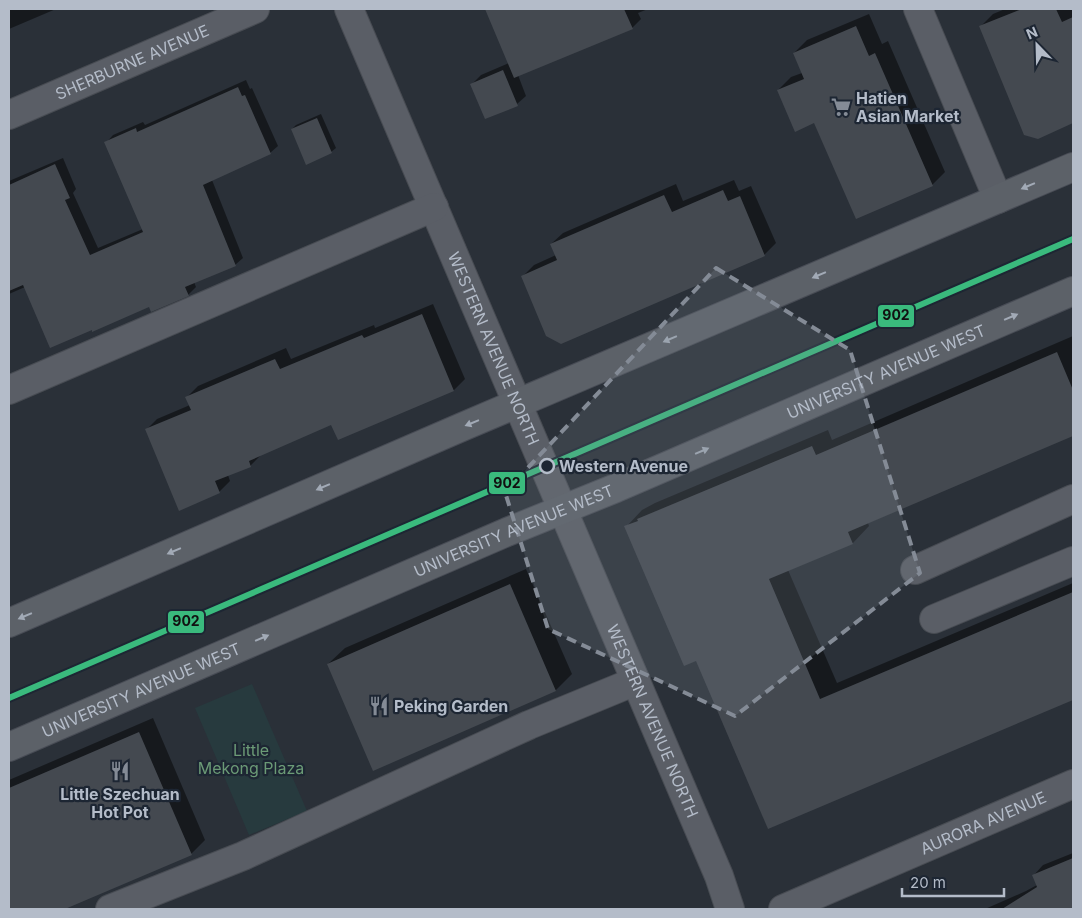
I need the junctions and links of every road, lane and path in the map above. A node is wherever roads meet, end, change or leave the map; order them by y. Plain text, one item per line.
1 (255, 9) edge
2 (350, 9) edge
3 (918, 9) edge
4 (9, 115) edge
5 (1073, 167) edge
6 (998, 199) junction
7 (434, 207) junction
8 (1073, 291) edge
9 (9, 390) edge
10 (518, 404) junction
11 (1073, 499) edge
12 (562, 509) junction
13 (1073, 561) edge
14 (915, 570) dead end
15 (934, 619) dead end
16 (9, 623) edge
17 (636, 680) junction
18 (9, 747) edge
19 (1073, 784) edge
20 (110, 909) edge
21 (730, 909) edge
22 (783, 909) edge

1 - 4 street, SHERBURNE AVENUE
2 - 7 street, WESTERN AVENUE NORTH
3 - 6 street
5 -> 6 main road
6 -> 10 main road
7 - 9 street
7 - 10 street, WESTERN AVENUE NORTH
12 -> 8 main road, UNIVERSITY AVENUE WEST
10 - 12 street, WESTERN AVENUE NORTH
10 -> 16 main road
11 - 14 street
12 - 17 street, WESTERN AVENUE NORTH
18 -> 12 main road, UNIVERSITY AVENUE WEST
13 - 15 street
17 - 20 street
17 - 21 street, WESTERN AVENUE NORTH
19 - 22 street, AURORA AVENUE

